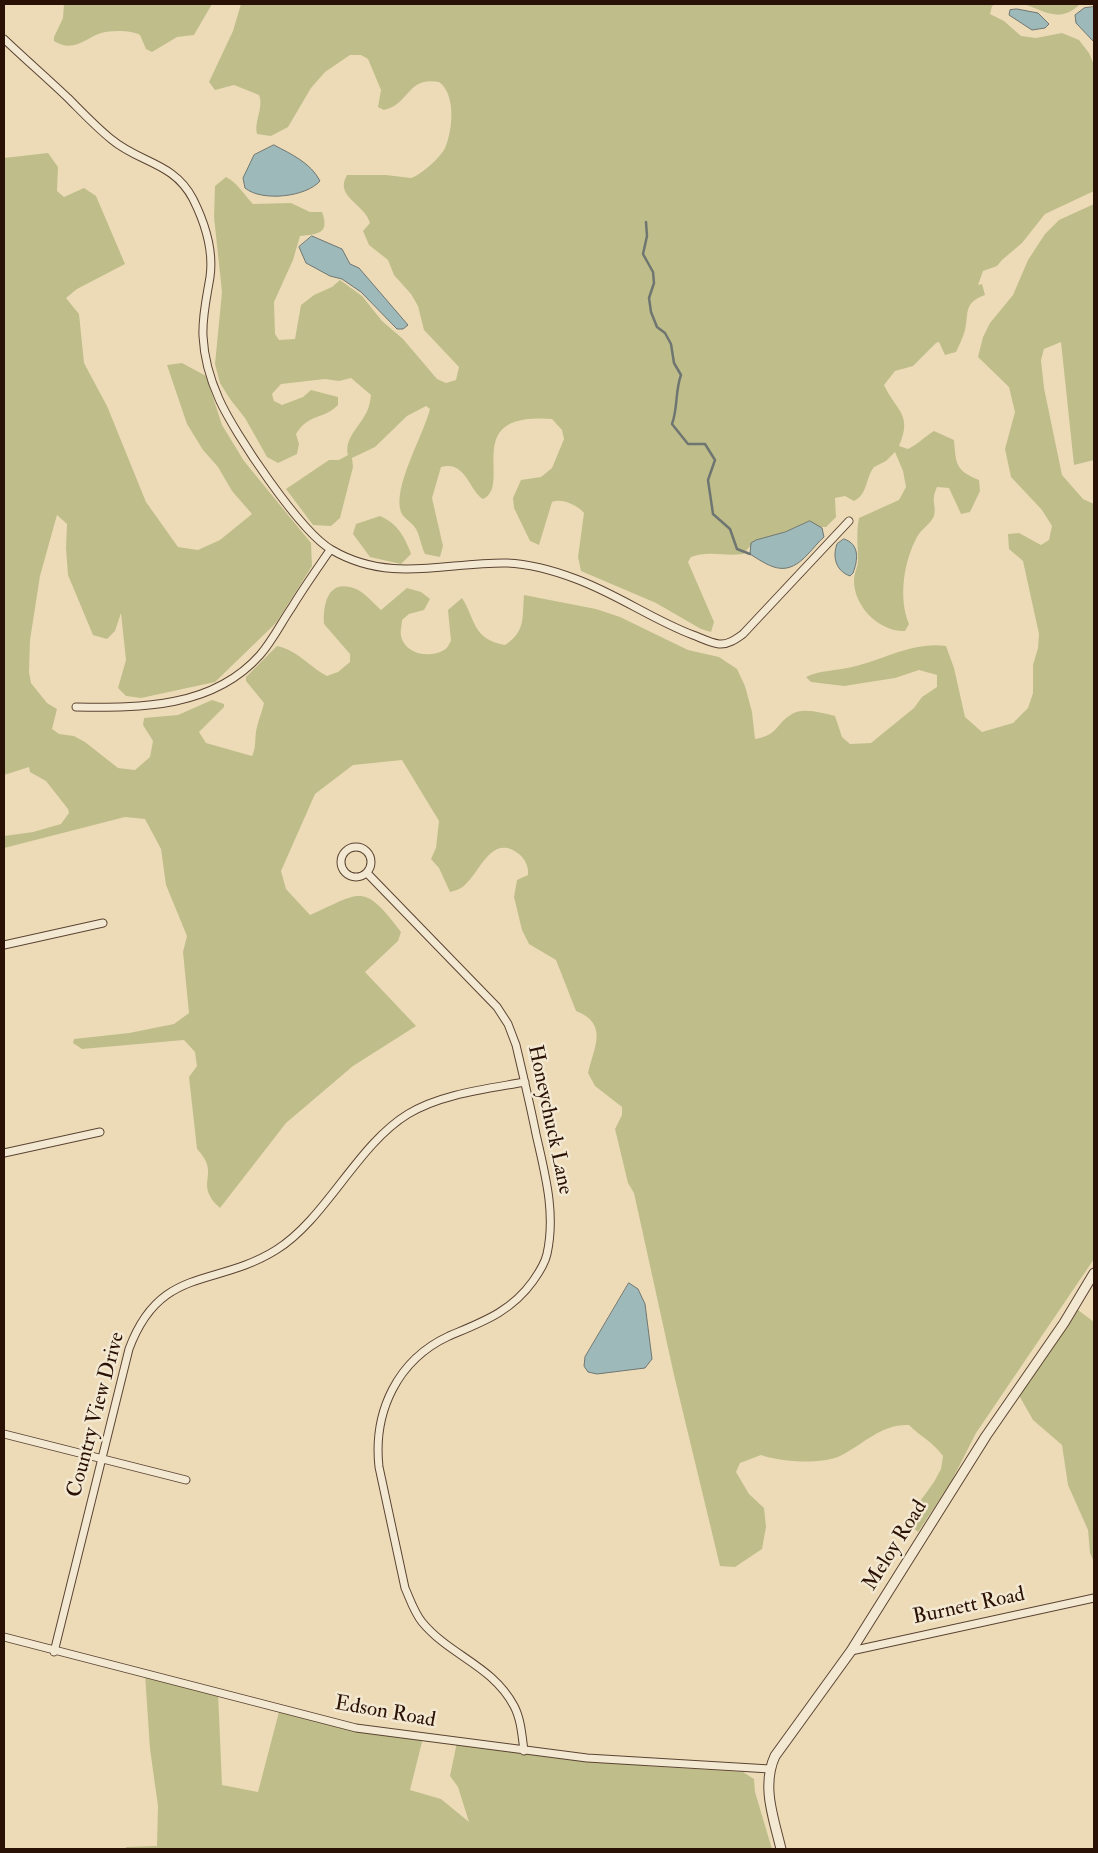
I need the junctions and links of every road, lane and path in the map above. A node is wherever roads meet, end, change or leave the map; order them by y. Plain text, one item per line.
1 (4, 39) edge
2 (849, 521) dead end
3 (330, 550) junction
4 (76, 707) dead end
5 (367, 873) junction
6 (103, 923) dead end
7 (4, 945) edge
8 (525, 1082) junction
9 (100, 1132) dead end
10 (4, 1153) edge
11 (1094, 1273) edge
12 (4, 1434) edge
13 (101, 1460) junction
14 (186, 1480) dead end
15 (1094, 1598) edge
16 (4, 1637) edge
17 (851, 1650) junction
18 (54, 1652) junction
19 (524, 1751) junction
20 (770, 1770) junction
21 (781, 1849) edge

1 - 3 street
2 - 3 street
3 - 4 street
5 - 5 street
5 - 8 street, Honeychuck Lane
6 - 7 street
8 - 13 street, Country View Drive
8 - 19 street, Honeychuck Lane
9 - 10 street
11 - 17 street, Meloy Road
12 - 13 street
13 - 14 street
13 - 18 street, Country View Drive
15 - 17 street, Burnett Road
16 - 18 street, Edson Road
17 - 20 street, Meloy Road
18 - 19 street, Edson Road
19 - 20 street, Edson Road
20 - 21 street, Meloy Road

